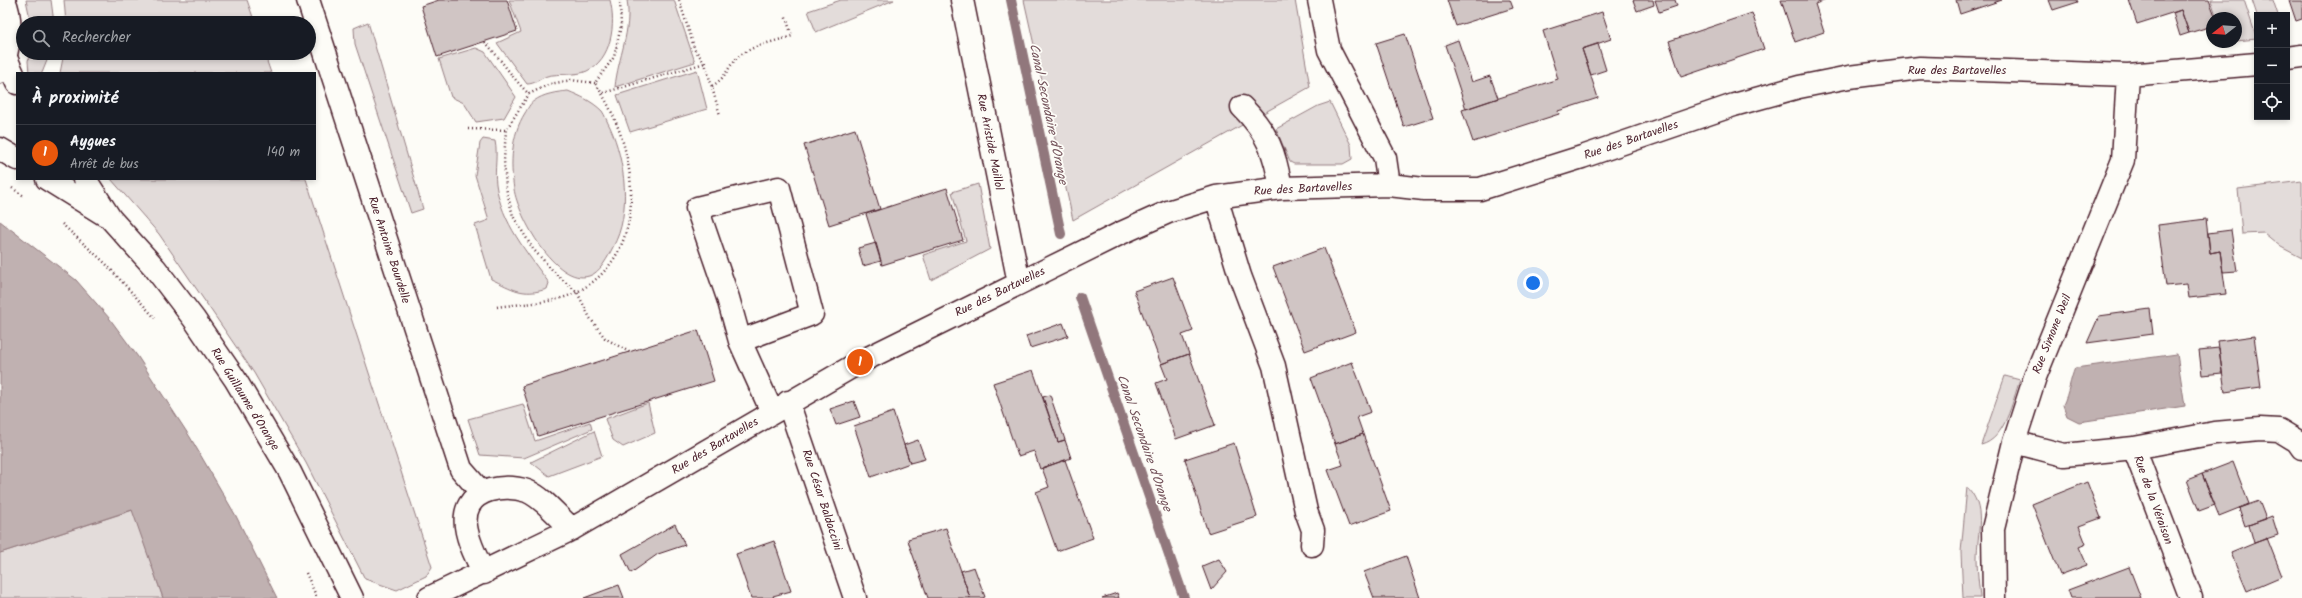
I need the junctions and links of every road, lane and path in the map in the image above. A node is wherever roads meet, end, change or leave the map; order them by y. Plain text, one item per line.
1 (4, 0) edge
2 (308, 0) edge
3 (620, 0) edge
4 (679, 0) edge
5 (962, 0) edge
6 (1319, 0) edge
7 (785, 15) dead end
8 (313, 16) edge
9 (316, 25) edge
10 (485, 42) dead end
11 (2302, 56) edge
12 (2290, 58) edge
13 (705, 63) junction
14 (2254, 64) edge
15 (3, 65) edge
16 (2128, 75) junction
17 (16, 82) edge
18 (595, 83) junction
19 (712, 86) junction
20 (603, 93) junction
21 (529, 94) junction
22 (1242, 107) dead end
23 (720, 115) dead end
24 (468, 129) dead end
25 (506, 130) junction
26 (0, 149) edge
27 (16, 158) edge
28 (49, 180) edge
29 (86, 180) edge
30 (1389, 185) junction
31 (11, 187) dead end
32 (1281, 188) junction
33 (1216, 196) junction
34 (28, 200) dead end
35 (110, 218) junction
36 (60, 222) dead end
37 (1019, 283) junction
38 (577, 292) junction
39 (497, 307) dead end
40 (160, 324) dead end
41 (740, 341) junction
42 (629, 352) dead end
43 (780, 407) junction
44 (2014, 442) junction
45 (2134, 448) junction
46 (2302, 448) edge
47 (482, 493) junction
48 (572, 529) junction
49 (1312, 545) dead end
50 (305, 571) dead end
51 (484, 573) junction
52 (317, 598) edge
53 (352, 598) edge
54 (429, 598) edge
55 (855, 598) edge
56 (1994, 598) edge
57 (2191, 598) edge

1 - 15 street
2 - 8 street, Rue Antoine Bourdelle
3 - 18 path
4 - 13 path
5 - 37 street, Rue Aristide Maillol
6 - 30 street
7 - 19 path
9 - 47 street, Rue Antoine Bourdelle
10 - 21 path
11 - 12 street
13 - 19 path
13 - 20 path
14 - 16 street, Rue des Bartavelles
15 - 17 street
16 - 30 street, Rue des Bartavelles
16 - 44 street, Rue Simone Weil
18 - 20 path
18 - 21 path
19 - 23 path
20 - 38 path
21 - 25 path
22 - 32 street
24 - 25 path
25 - 38 path
26 - 27 street
28 - 35 street, Rue Guillaume d'Orange
29 - 35 street, Rue Guillaume d'Orange
30 - 32 street, Rue des Bartavelles
31 - 34 path
32 - 33 street, Rue des Bartavelles
33 - 37 street, Rue des Bartavelles
33 - 49 street
35 - 53 street, Rue Guillaume d'Orange
36 - 40 path
37 - 43 street, Rue des Bartavelles
38 - 39 path
38 - 42 path
41 - 41 street, Rue César Baldaccini
41 - 43 street, Rue César Baldaccini
43 - 48 street, Rue des Bartavelles
43 - 55 street, Rue César Baldaccini
44 - 45 street, Rue de la Véraison
44 - 56 street, Rue Simone Weil
45 - 46 street
45 - 57 street, Rue de la Véraison
47 - 48 street
47 - 51 street
48 - 51 street, Rue des Bartavelles
50 - 52 path
51 - 54 street, Rue des Bartavelles

